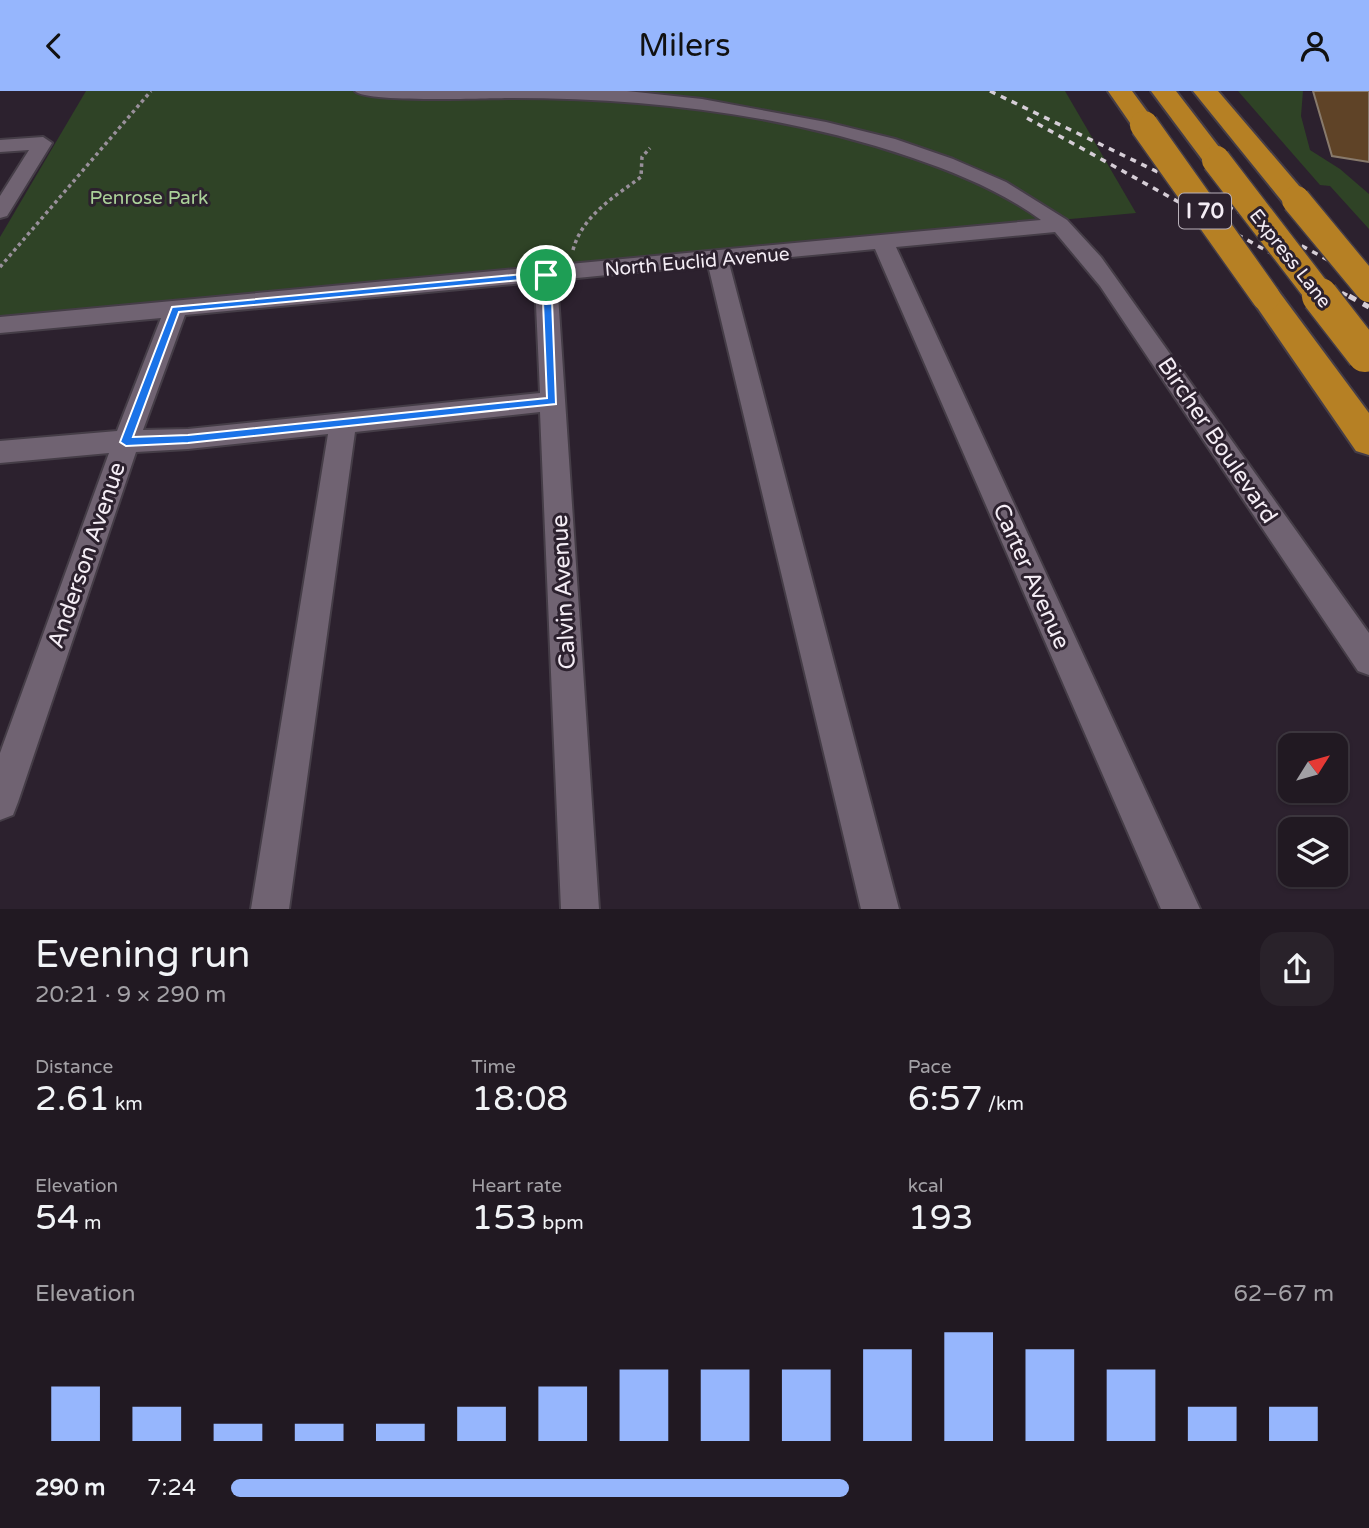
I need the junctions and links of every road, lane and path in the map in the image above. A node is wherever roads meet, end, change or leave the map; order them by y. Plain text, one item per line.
1 (151, 91) edge
2 (365, 91) edge
3 (1120, 91) edge
4 (1163, 91) edge
5 (1205, 91) edge
6 (0, 146) edge
7 (650, 148) dead end
8 (0, 212) edge
9 (1060, 225) junction
10 (883, 243) junction
11 (572, 257) dead end
12 (717, 259) junction
13 (0, 267) edge
14 (546, 275) junction
15 (1369, 288) edge
16 (176, 309) junction
17 (0, 325) edge
18 (1367, 356) edge
19 (553, 401) junction
20 (343, 423) junction
21 (1369, 441) edge
22 (126, 442) junction
23 (0, 453) edge
24 (1369, 660) edge
25 (0, 802) edge
26 (270, 908) edge
27 (580, 908) edge
28 (880, 908) edge
29 (1181, 908) edge

1 - 13 path
2 - 9 street, Bircher Boulevard
3 - 21 highway, I 70, bridge
4 - 18 highway, Express Lane, bridge
5 - 15 highway, bridge
6 - 8 street
7 - 11 path
9 - 10 street, North Euclid Avenue
9 - 24 street, Bircher Boulevard
10 - 12 street, North Euclid Avenue
10 - 29 street, Carter Avenue
12 - 14 street, North Euclid Avenue
12 - 28 street
14 - 16 street, North Euclid Avenue
14 - 19 street, Calvin Avenue
16 - 17 street, North Euclid Avenue
16 - 22 street, Anderson Avenue
19 - 20 street
19 - 27 street, Calvin Avenue
20 - 22 street
20 - 26 street
22 - 23 street
22 - 25 street, Anderson Avenue

